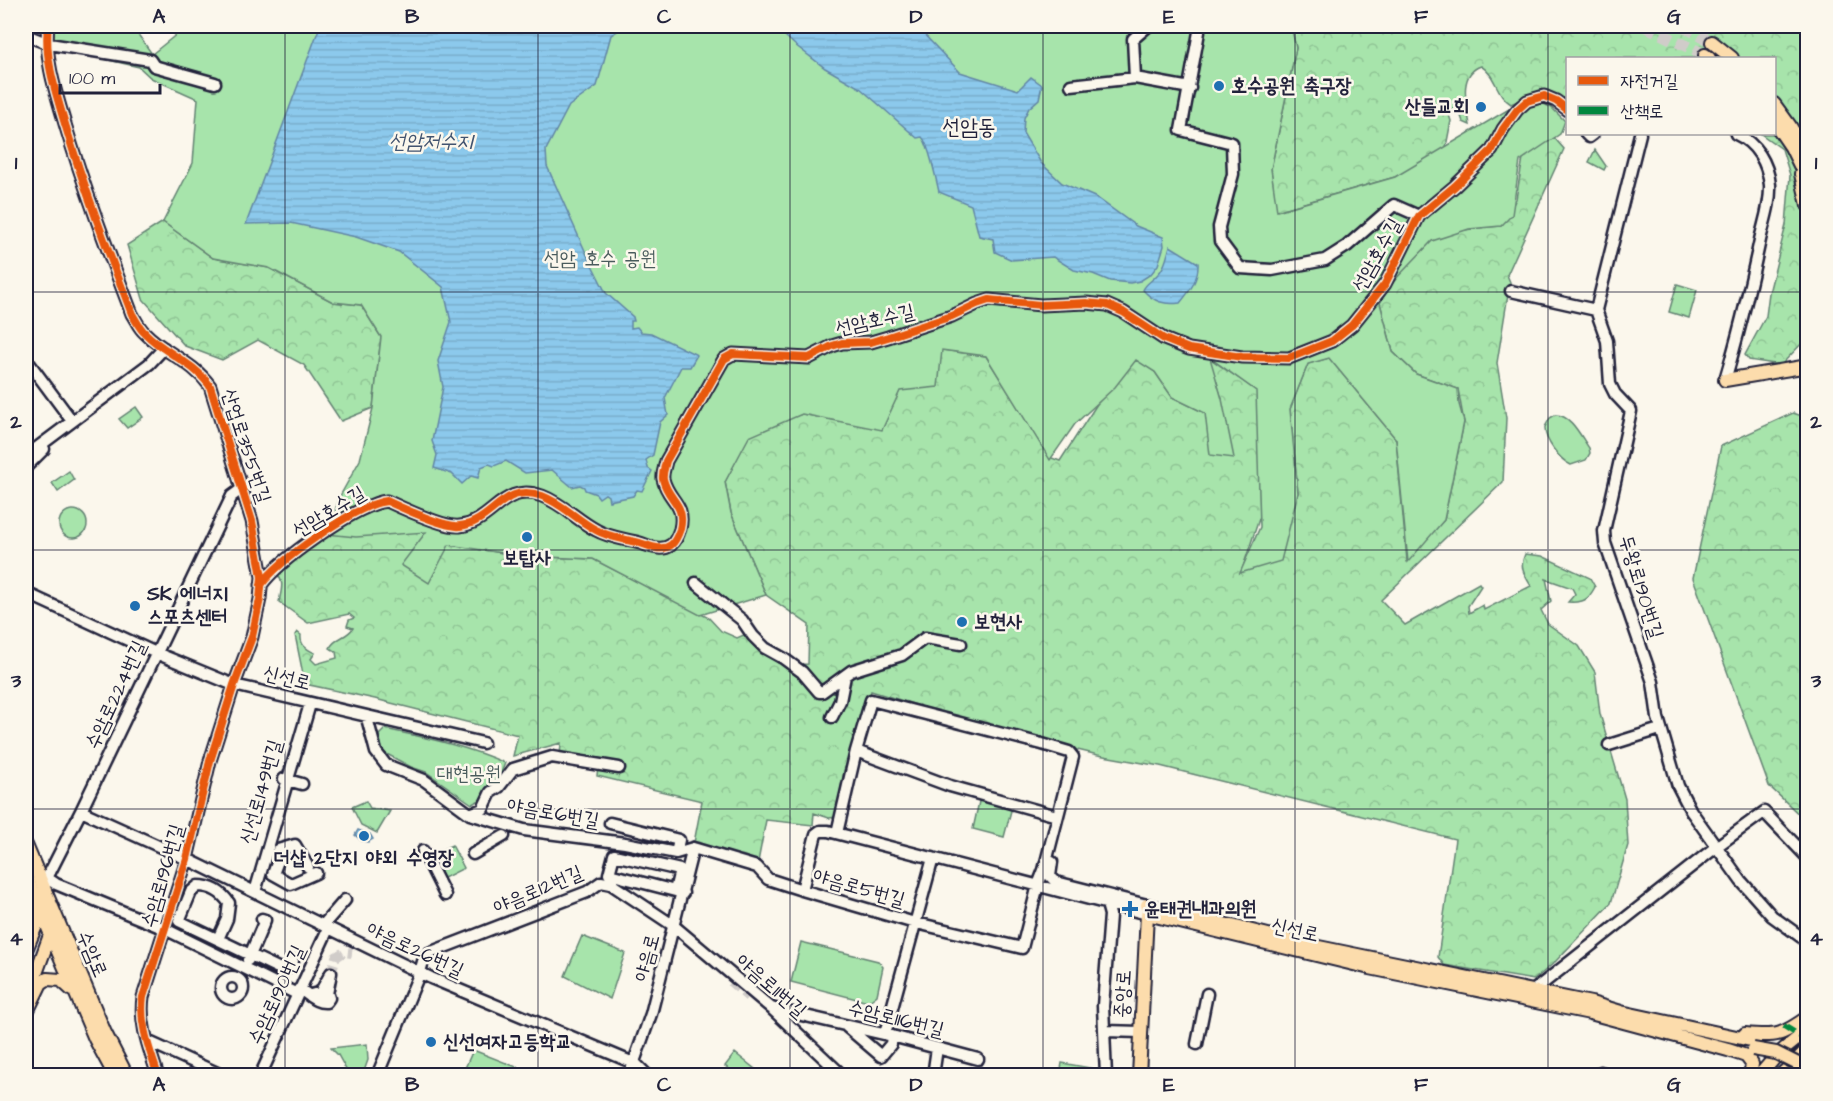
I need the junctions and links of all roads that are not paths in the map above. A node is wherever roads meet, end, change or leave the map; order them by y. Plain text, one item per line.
1 (48, 26) edge
2 (1148, 26) edge
3 (1199, 32) dead end
4 (26, 35) edge
5 (1712, 42) tunnel mouth
6 (49, 44) junction
7 (1731, 57) edge
8 (1135, 78) junction
9 (215, 83) dead end
10 (1071, 85) dead end
11 (1190, 88) junction
12 (1776, 107) edge
13 (1566, 108) edge
14 (1776, 125) edge
15 (1640, 135) edge
16 (1737, 135) edge
17 (1791, 147) junction
18 (1808, 154) edge
19 (1808, 182) edge
20 (1808, 205) edge
21 (1419, 216) junction
22 (1511, 291) dead end
23 (1596, 310) junction
24 (164, 348) junction
25 (1808, 354) edge
26 (26, 359) edge
27 (1808, 366) edge
28 (1790, 369) junction
29 (1808, 377) edge
30 (1725, 380) joint
31 (72, 421) junction
32 (26, 456) edge
33 (26, 468) edge
34 (243, 488) junction
35 (232, 496) junction
36 (246, 500) junction
37 (696, 582) dead end
38 (261, 585) junction
39 (26, 593) edge
40 (961, 644) dead end
41 (156, 653) junction
42 (845, 676) junction
43 (234, 685) junction
44 (308, 703) junction
45 (835, 712) dead end
46 (367, 717) junction
47 (1660, 729) junction
48 (483, 743) dead end
49 (1609, 745) dead end
50 (856, 752) junction
51 (619, 768) dead end
52 (286, 780) junction
53 (302, 784) dead end
54 (81, 811) junction
55 (470, 814) junction
56 (1057, 816) junction
57 (610, 823) dead end
58 (837, 833) junction
59 (504, 836) dead end
60 (26, 846) edge
61 (269, 847) junction
62 (693, 848) junction
63 (1716, 848) junction
64 (282, 850) junction
65 (423, 851) dead end
66 (1049, 851) junction
67 (676, 853) junction
68 (473, 854) dead end
69 (933, 858) junction
70 (1808, 858) edge
71 (187, 859) junction
72 (26, 876) edge
73 (45, 883) junction
74 (1059, 883) junction
75 (1038, 885) junction
76 (802, 890) junction
77 (253, 891) junction
78 (679, 892) junction
79 (445, 896) dead end
80 (345, 900) dead end
81 (1107, 904) junction
82 (46, 909) junction
83 (1147, 909) junction
84 (262, 919) dead end
85 (915, 922) junction
86 (676, 928) junction
87 (165, 929) junction
88 (328, 929) junction
89 (50, 936) junction
90 (218, 939) junction
91 (1808, 942) edge
92 (26, 950) edge
93 (250, 954) junction
94 (293, 962) dead end
95 (244, 968) junction
96 (420, 972) junction
97 (26, 974) edge
98 (1555, 974) junction
99 (240, 979) junction
100 (1534, 991) junction
101 (298, 992) junction
102 (319, 994) dead end
103 (1207, 994) dead end
104 (28, 995) edge
105 (76, 995) junction
106 (1567, 998) junction
107 (1523, 999) junction
108 (770, 1007) junction
109 (1591, 1008) junction
110 (26, 1014) edge
111 (1808, 1017) edge
112 (1808, 1030) edge
113 (857, 1031) junction
114 (1105, 1031) junction
115 (1141, 1032) junction
116 (889, 1035) junction
117 (147, 1041) junction
118 (1197, 1044) dead end
119 (1754, 1045) junction
120 (937, 1048) junction
121 (1808, 1049) edge
122 (978, 1059) dead end
123 (1808, 1061) edge
124 (636, 1068) edge
125 (1808, 1070) edge
126 (1601, 1072) dead end
127 (1781, 1075) edge
128 (115, 1076) edge
129 (127, 1076) edge
130 (159, 1076) edge
131 (224, 1076) edge
132 (260, 1076) edge
133 (377, 1076) edge
134 (629, 1076) edge
135 (648, 1076) edge
136 (843, 1076) edge
137 (933, 1076) edge
138 (1106, 1076) edge
139 (1139, 1076) edge
140 (1613, 1076) edge
141 (1750, 1076) edge
142 (1759, 1076) edge

1 - 6 street, 산업로355번길
2 - 8 street
3 - 11 street
4 - 6 street
5 - 7 main road
6 - 9 street
6 - 24 street, 산업로355번길
8 - 10 street
8 - 11 street
11 - 21 street
12 - 18 main road
13 - 21 street, 선암호수길
14 - 17 main road
15 - 23 street
16 - 30 street
17 - 19 main road
17 - 20 main road
21 - 38 street, 선암호수길
22 - 23 street
23 - 47 street, 두왕로190번길
24 - 31 street
24 - 34 street, 산업로355번길
25 - 28 main road
26 - 31 street
27 - 28 main road
28 - 29 main road
28 - 30 main road
31 - 32 street
31 - 33 street
34 - 35 street
34 - 36 street, 산업로355번길
35 - 36 street
35 - 41 street, 수암로224번길
36 - 38 street, 산업로355번길
37 - 42 street
38 - 43 street, 산업로355번길
39 - 41 street, 신선로
40 - 42 street
41 - 43 street, 신선로
41 - 54 street, 수암로224번길
42 - 45 street
43 - 44 street, 신선로
43 - 71 street, 수암로196번길
44 - 46 street, 신선로
44 - 52 street, 신선로149번길
46 - 48 street, 신선로
46 - 55 street, 야음로6번길
47 - 49 street
47 - 63 street, 두왕로190번길
50 - 56 street
50 - 56 street
50 - 58 street
51 - 55 street
52 - 53 street
52 - 61 street
52 - 77 street, 신선로149번길
54 - 71 street, 야음로26번길
54 - 73 street, 수암로224번길
55 - 67 street, 야음로6번길
56 - 66 street
57 - 67 street
58 - 69 street, 신선로
58 - 76 street, 신선로
59 - 68 street
60 - 73 main road, 수암로
61 - 64 street
61 - 77 street
62 - 67 street, 야음로6번길
62 - 76 street, 야음로5번길
62 - 78 street, 야음로
63 - 70 street
63 - 91 street, 두왕로190번길
63 - 98 street
64 - 64 street
65 - 79 street
66 - 74 street
66 - 75 street
69 - 75 street, 신선로
69 - 85 street
71 - 77 street, 야음로26번길
71 - 87 street, 수암로196번길
72 - 82 main road, 수암로
73 - 82 main road, 수암로
73 - 87 street
74 - 75 street, 신선로
74 - 83 street, 신선로
75 - 81 street, 신선로
75 - 85 street, 야음로5번길
76 - 85 street, 야음로5번길
77 - 88 street, 야음로26번길
78 - 78 street
78 - 86 street, 야음로
80 - 88 street, 수암로190번길
81 - 83 street, 신선로
81 - 114 street
82 - 89 main road
82 - 92 main road
82 - 129 main road, 수암로
83 - 100 main road, 신선로
83 - 107 main road, 신선로
83 - 115 main road, 중앙로
84 - 93 street
85 - 116 street
86 - 96 street, 야음로12번길
86 - 108 street, 야음로11번길
86 - 124 street, 야음로
86 - 124 street, 야음로
87 - 95 street
87 - 117 street, 수암로196번길
88 - 96 street, 야음로26번길
88 - 101 street, 수암로190번길
89 - 104 main road
89 - 105 main road, 수암로
90 - 90 street
90 - 93 street
93 - 94 street
93 - 95 street
95 - 99 street
95 - 101 street
96 - 124 street, 야음로26번길
96 - 133 street
97 - 104 main road
98 - 100 street
98 - 106 street
99 - 99 street
100 - 106 main road, 신선로
100 - 107 street
101 - 102 street
101 - 132 street, 수암로190번길
103 - 118 street
105 - 110 main road
105 - 128 main road, 수암로
106 - 109 main road, 신선로
107 - 109 main road, 신선로
108 - 113 street, 수암로116번길
108 - 136 street, 야음로11번길
109 - 111 main road
109 - 119 main road
109 - 141 main road
112 - 142 main road
113 - 116 street, 수암로116번길
113 - 116 street
114 - 115 street
114 - 138 street
115 - 139 main road, 중앙로
116 - 120 street, 수암로116번길
117 - 130 street, 수암로196번길
117 - 131 street
119 - 123 main road
119 - 125 main road, bridge
120 - 122 street, 수암로116번길
120 - 137 street
121 - 127 main road
124 - 134 street, 야음로
124 - 135 street
126 - 140 street

